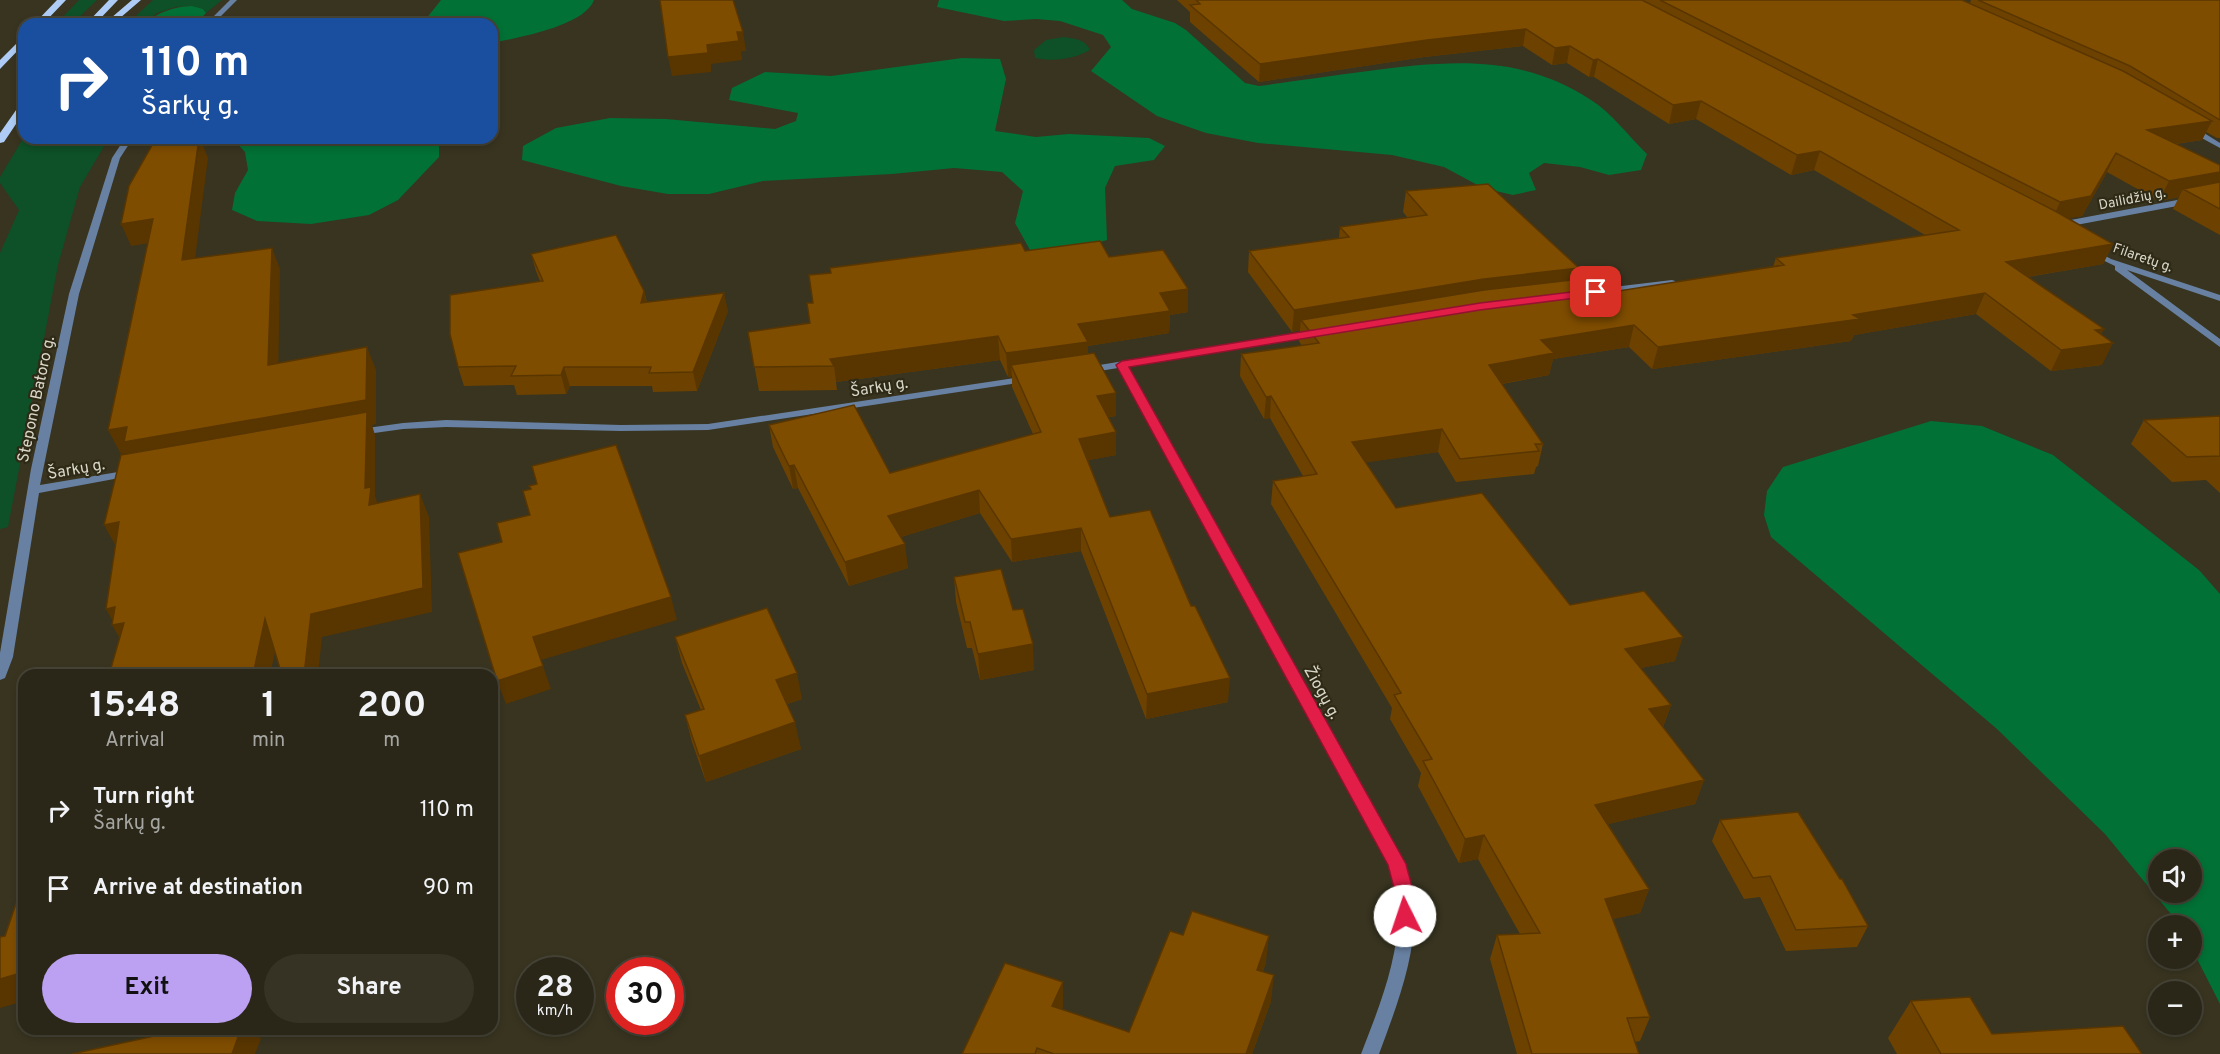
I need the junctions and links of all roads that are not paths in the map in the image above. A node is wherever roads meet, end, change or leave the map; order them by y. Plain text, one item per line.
1 (62, 0) edge
2 (114, 0) edge
3 (137, 0) edge
4 (234, 0) edge
5 (44, 18) edge
6 (96, 18) edge
7 (115, 18) edge
8 (215, 18) edge
9 (18, 46) edge
10 (0, 66) edge
11 (18, 114) edge
12 (2180, 122) edge
13 (0, 140) edge
14 (125, 144) edge
15 (2220, 146) edge
16 (2220, 195) edge
17 (2059, 233) edge
18 (2079, 244) edge
19 (2108, 261) junction
20 (1689, 281) edge
21 (1573, 295) edge
22 (2220, 298) edge
23 (1330, 331) edge
24 (2220, 344) edge
25 (1122, 365) junction
26 (1076, 372) edge
27 (1041, 377) edge
28 (343, 435) edge
29 (137, 472) edge
30 (34, 490) junction
31 (0, 675) edge
32 (1370, 1054) edge

1 - 5 main road
2 - 6 main road
3 - 7 main road
4 - 8 street
9 - 10 main road
11 - 13 main road
12 - 15 street
14 - 30 street, Stepono Batoro g.
16 - 17 street, Dailidžių g.
18 - 19 street, Filaretų g.
19 - 22 street, Filaretų g.
19 - 24 street
20 - 21 street
23 - 25 street
25 - 26 street
25 - 32 street, Žiogų g.
27 - 28 street, Šarkų g.
29 - 30 street, Šarkų g.
30 - 31 street, Stepono Batoro g.

